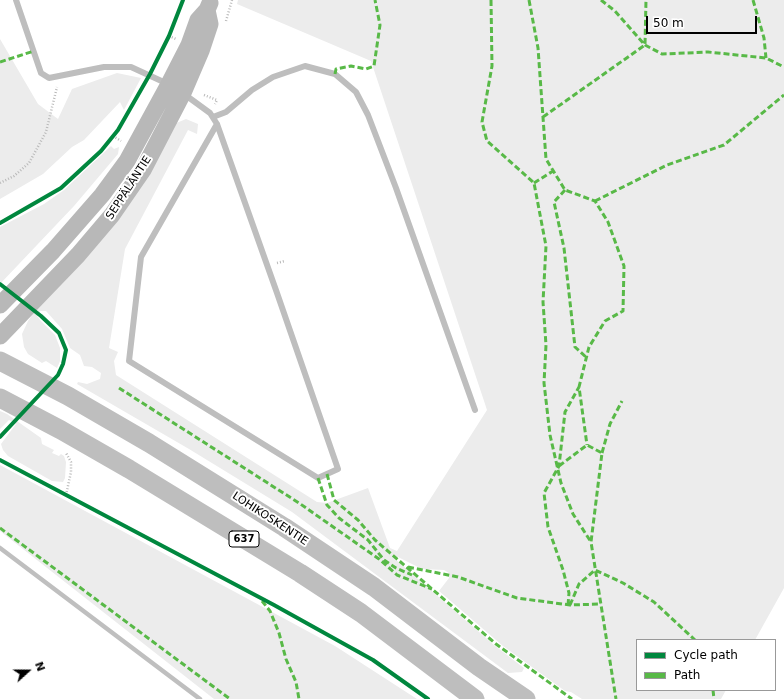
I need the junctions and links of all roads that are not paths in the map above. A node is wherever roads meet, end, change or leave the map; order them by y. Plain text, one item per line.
1 (16, 0) edge
2 (209, 5) edge
3 (176, 89) junction
4 (213, 117) junction
5 (217, 124) junction
6 (0, 305) edge
7 (0, 336) edge
8 (0, 361) edge
9 (0, 398) edge
10 (475, 410) dead end
11 (475, 699) edge
12 (526, 699) edge

1 - 3 lane
2 - 3 main road, SEPPÄLÄNTIE
3 - 4 lane
3 - 6 main road, SEPPÄLÄNTIE
3 - 7 main road, SEPPÄLÄNTIE
4 - 5 lane
4 - 10 lane
5 - 5 lane
8 - 12 main road, LOHIKOSKENTIE
9 - 11 main road, 637

